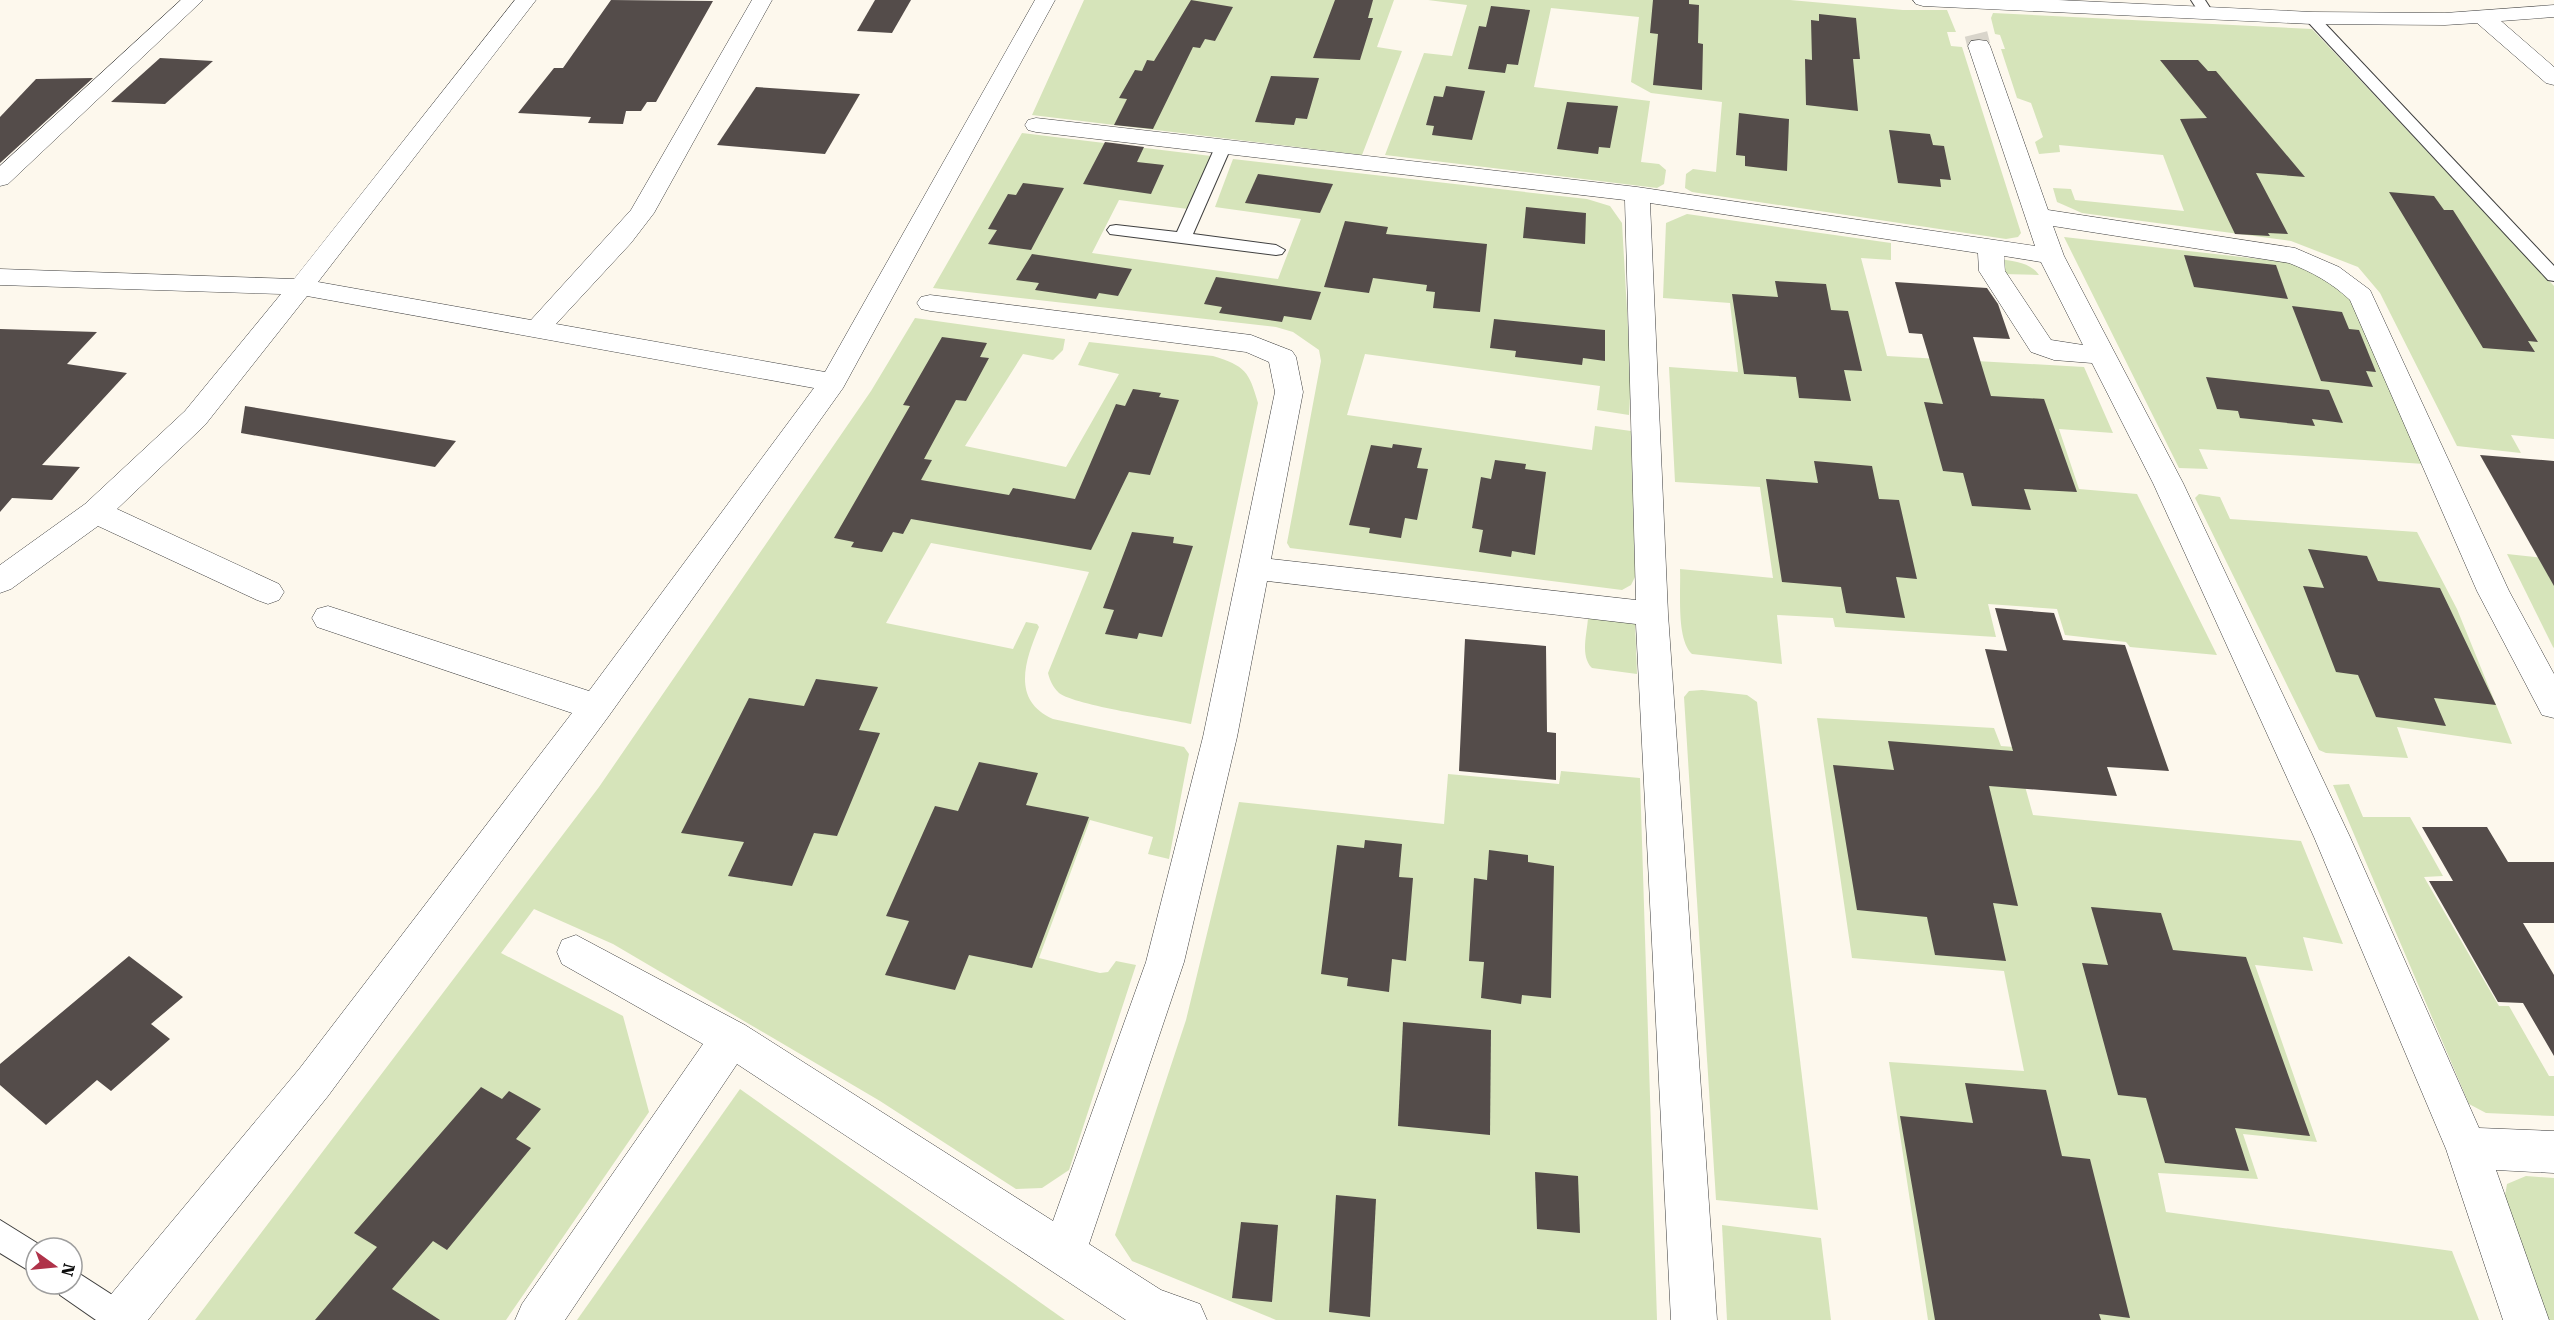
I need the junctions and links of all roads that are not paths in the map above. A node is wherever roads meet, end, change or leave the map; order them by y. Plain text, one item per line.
1 (193, 0) edge
2 (526, 0) edge
3 (762, 0) edge
4 (1045, 0) edge
5 (1925, 0) edge
6 (2423, 0) edge
7 (1967, 3) junction
8 (2202, 7) edge
9 (2554, 11) edge
10 (2482, 16) junction
11 (2312, 18) junction
12 (2445, 19) junction
13 (2554, 78) edge
14 (1036, 125) dead end
15 (1224, 145) junction
16 (0, 178) edge
17 (1637, 194) junction
18 (2037, 216) junction
19 (1116, 230) dead end
20 (1183, 238) junction
21 (1990, 247) junction
22 (1276, 250) dead end
23 (2051, 256) junction
24 (2554, 276) edge
25 (0, 277) edge
26 (301, 288) junction
27 (930, 303) dead end
28 (537, 329) junction
29 (2102, 355) junction
30 (833, 382) junction
31 (96, 512) junction
32 (1253, 568) junction
33 (0, 581) edge
34 (268, 592) dead end
35 (1652, 614) junction
36 (328, 618) dead end
37 (2554, 705) edge
38 (596, 706) junction
39 (576, 952) dead end
40 (731, 1038) junction
41 (2467, 1148) junction
42 (2554, 1152) edge
43 (0, 1235) edge
44 (24, 1252) edge
45 (1064, 1252) junction
46 (84, 1293) edge
47 (119, 1319) edge
48 (537, 1320) edge
49 (1184, 1320) edge
50 (1694, 1320) edge
51 (2526, 1320) edge

1 - 16 street
2 - 26 street
3 - 28 street
4 - 30 street
5 - 7 street
6 - 12 street
7 - 8 street
7 - 18 street
8 - 11 street
9 - 10 street
10 - 12 street
10 - 13 street
11 - 12 street
11 - 24 lane
14 - 15 street
15 - 17 street
15 - 20 lane
17 - 21 street
17 - 35 street
18 - 23 street
18 - 37 street
19 - 20 lane
20 - 22 lane
21 - 23 street
21 - 29 street
23 - 29 street
25 - 26 street
26 - 28 street
26 - 31 street
27 - 32 street
28 - 30 street
29 - 41 street
30 - 38 street
31 - 33 street
31 - 34 street
32 - 35 street
32 - 45 street
35 - 50 street
36 - 38 street
38 - 47 street
39 - 40 street
40 - 45 street
40 - 48 street
41 - 42 street
41 - 51 street
43 - 44 lane
45 - 49 street
46 - 47 lane

